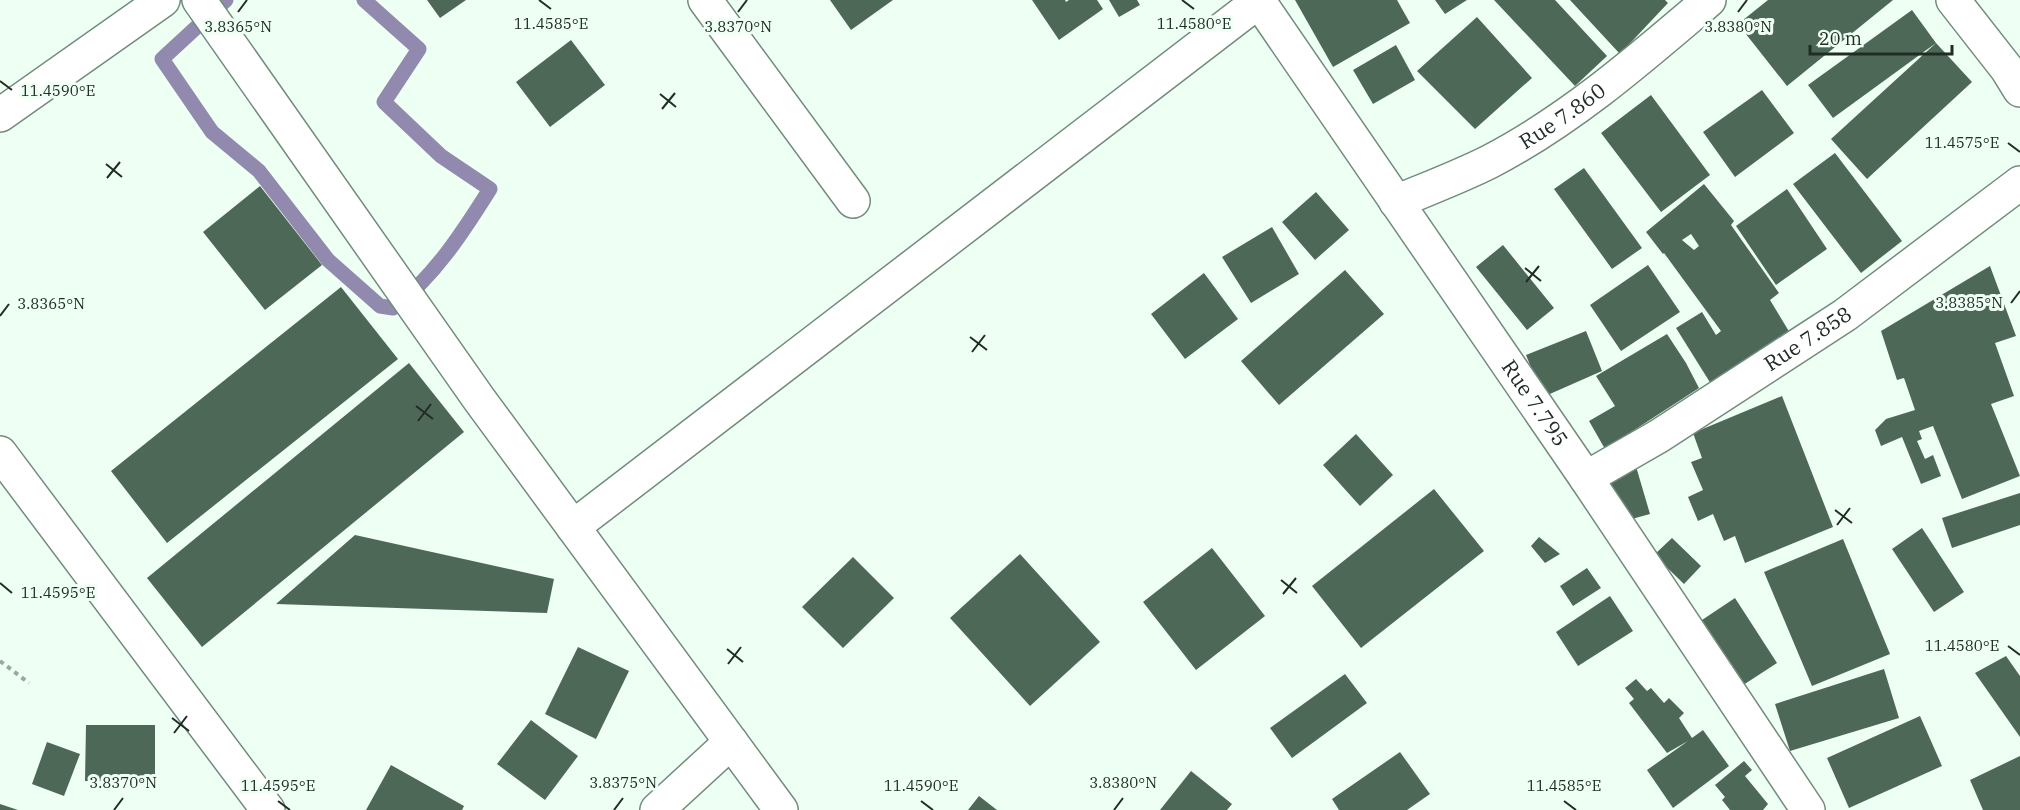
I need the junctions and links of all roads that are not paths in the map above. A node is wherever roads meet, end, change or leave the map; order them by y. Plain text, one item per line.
1 (163, 0) edge
2 (199, 0) edge
3 (705, 0) edge
4 (1709, 0) edge
5 (1953, 0) edge
6 (1259, 1) edge
7 (2020, 90) edge
8 (0, 115) edge
9 (2020, 183) edge
10 (853, 201) dead end
11 (1396, 202) junction
12 (0, 453) edge
13 (1586, 478) junction
14 (573, 527) junction
15 (731, 742) junction
16 (268, 810) edge
17 (657, 810) edge
18 (781, 810) edge
19 (1808, 810) edge

1 - 8 street
2 - 14 street
3 - 10 street
4 - 11 street, Rue 7.860
5 - 7 street
6 - 11 street, Rue 7.795
6 - 14 street
9 - 13 street, Rue 7.858
11 - 13 street, Rue 7.795
12 - 16 street
13 - 19 street, Rue 7.795
14 - 15 street
15 - 17 street
15 - 18 street

